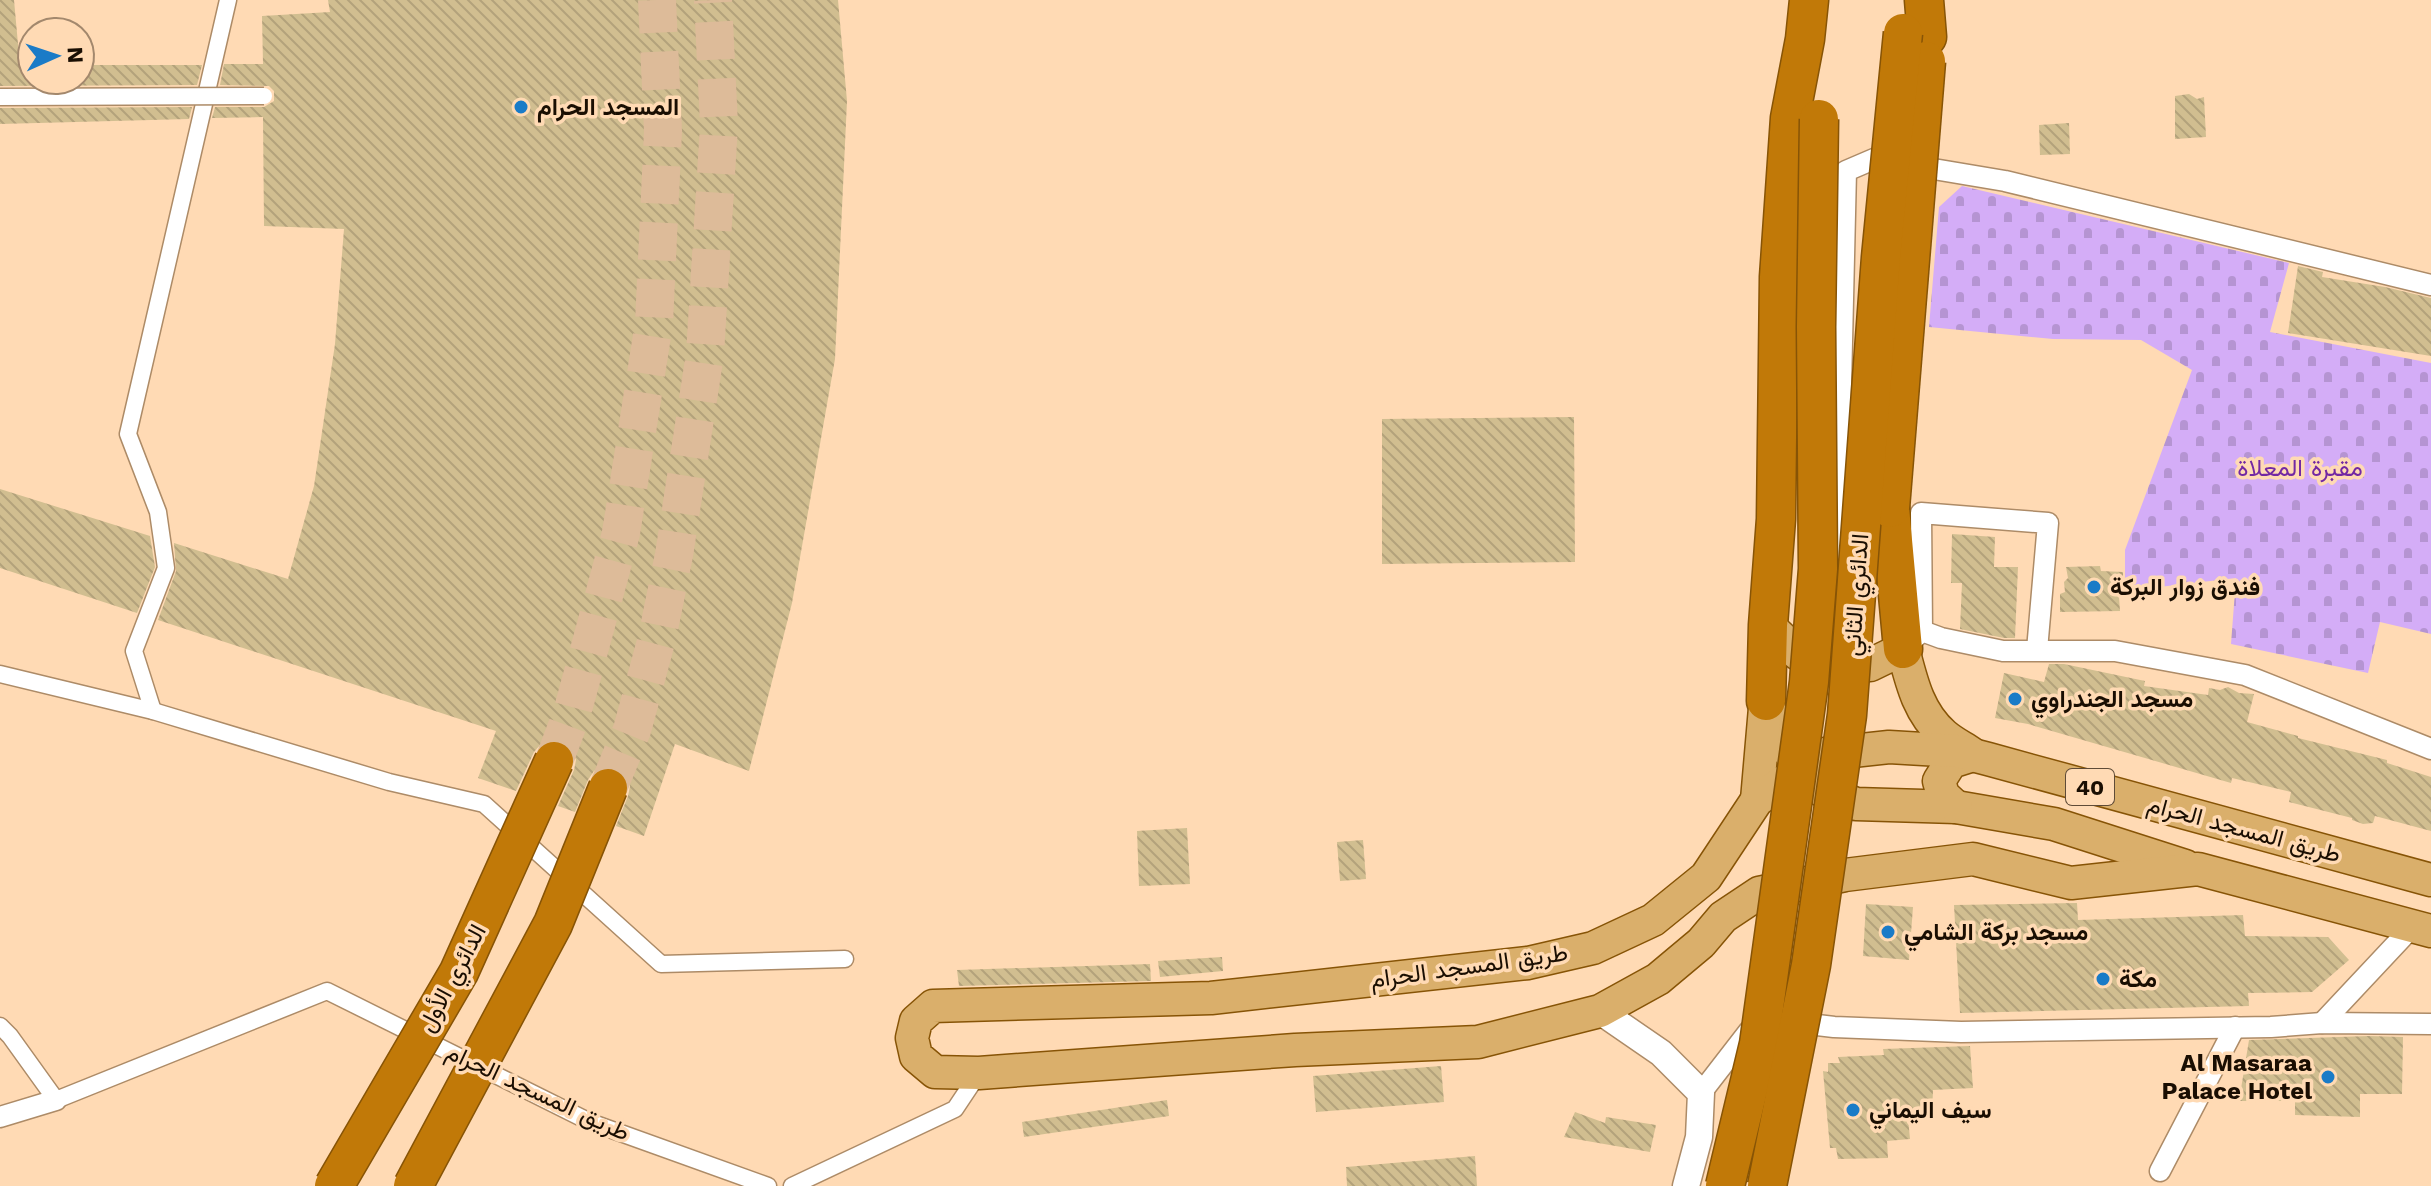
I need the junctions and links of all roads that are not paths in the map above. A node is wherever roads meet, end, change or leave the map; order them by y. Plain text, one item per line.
1 (228, 0) edge
2 (1811, 0) edge
3 (1916, 18) edge
4 (264, 96) dead end
5 (0, 97) edge
6 (1805, 118) junction
7 (2431, 285) edge
8 (1768, 625) junction
9 (1913, 640) junction
10 (2037, 650) junction
11 (1834, 666) junction
12 (0, 674) edge
13 (1766, 701) junction
14 (153, 711) junction
15 (2431, 749) edge
16 (1973, 755) junction
17 (554, 761) tunnel mouth
18 (1803, 769) junction
19 (608, 788) tunnel mouth
20 (1757, 800) junction
21 (1956, 807) junction
22 (2198, 869) junction
23 (2431, 880) edge
24 (2422, 929) edge
25 (845, 959) dead end
26 (1600, 1011) junction
27 (2322, 1023) junction
28 (2431, 1024) edge
29 (0, 1026) edge
30 (2235, 1027) junction
31 (979, 1073) junction
32 (1701, 1093) junction
33 (56, 1100) junction
34 (0, 1117) edge
35 (2160, 1171) dead end
36 (334, 1186) edge
37 (413, 1186) edge
38 (768, 1186) edge
39 (792, 1186) edge
40 (1686, 1186) edge
41 (1725, 1186) edge
42 (1767, 1186) edge

1 - 14 street
2 - 6 highway, الدائري الثاني
3 - 9 highway, bridge
3 - 42 highway, الدائري الثاني, bridge
4 - 5 street, bridge
6 - 8 highway
6 - 41 highway, الدائري الثاني, bridge
7 - 11 street
8 - 11 main road
8 - 13 highway
9 - 10 street
9 - 10 street
9 - 11 main road
9 - 16 main road
10 - 15 street
12 - 14 street
13 - 18 main road
13 - 20 main road
14 - 25 street
16 - 18 main road, طريق المسجد الحرام / 40
16 - 21 main road
16 - 23 main road, طريق المسجد الحرام / 40
17 - 36 highway, الدائري الأول, bridge
18 - 20 main road, طريق المسجد الحرام / 40
18 - 21 main road
19 - 37 highway, bridge
20 - 31 main road, طريق المسجد الحرام
21 - 22 main road
22 - 24 main road
22 - 26 main road
24 - 27 street
26 - 31 main road
26 - 32 street
27 - 28 street
27 - 30 street
29 - 33 street
30 - 32 street
30 - 35 street
31 - 39 street
32 - 40 street
33 - 34 street, طريق المسجد الحرام
33 - 38 street, طريق المسجد الحرام

